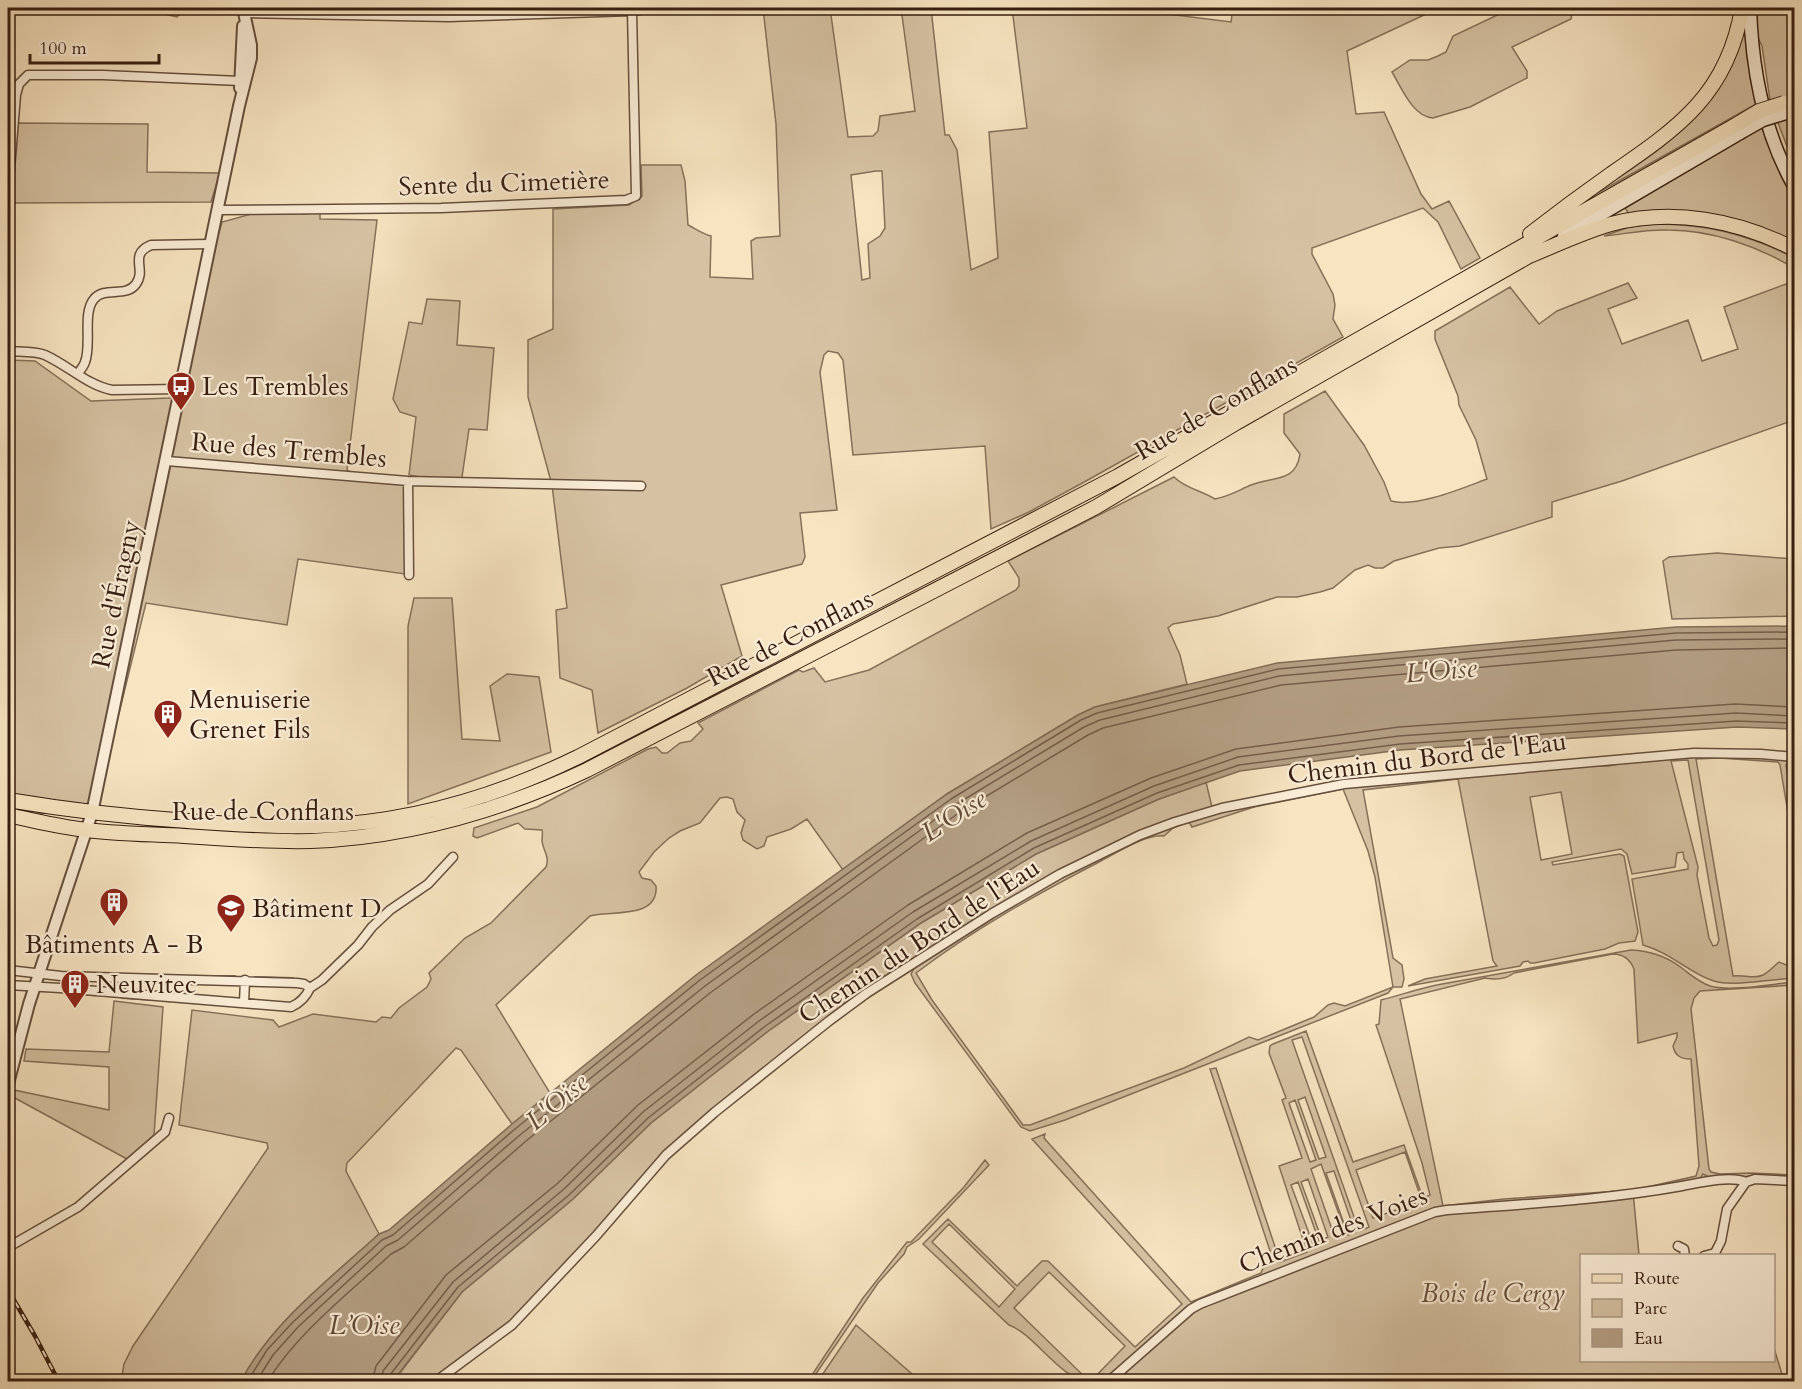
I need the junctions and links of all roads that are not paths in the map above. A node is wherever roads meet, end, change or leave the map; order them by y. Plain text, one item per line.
1 (652, 8) edge
2 (1742, 8) edge
3 (1750, 8) edge
4 (599, 9) edge
5 (386, 11) edge
6 (632, 11) junction
7 (243, 13) edge
8 (243, 80) junction
9 (1790, 107) edge
10 (1737, 130) junction
11 (1794, 185) edge
12 (8, 193) edge
13 (218, 210) junction
14 (211, 244) junction
15 (1794, 249) edge
16 (1529, 256) junction
17 (1485, 267) junction
18 (8, 351) edge
19 (78, 374) junction
20 (181, 389) junction
21 (166, 461) junction
22 (408, 481) junction
23 (641, 486) dead end
24 (409, 575) dead end
25 (1794, 757) edge
26 (8, 800) edge
27 (92, 813) junction
28 (8, 815) edge
29 (87, 831) junction
30 (453, 857) dead end
31 (8, 970) edge
32 (40, 974) junction
33 (245, 980) junction
34 (8, 985) edge
35 (35, 987) junction
36 (310, 988) junction
37 (244, 1003) junction
38 (8, 1084) edge
39 (169, 1118) dead end
40 (1794, 1181) edge
41 (1746, 1182) junction
42 (8, 1240) edge
43 (1678, 1246) dead end
44 (1685, 1254) edge
45 (1716, 1254) edge
46 (435, 1382) edge
47 (1108, 1382) edge

1 - 6 street
2 - 17 main road
3 - 11 main road
4 - 5 street
4 - 6 street
5 - 7 street
6 - 13 street, Sente du Cimetière
7 - 8 street, Rue d'Éragny
8 - 12 street
8 - 13 street, Rue d'Éragny
9 - 10 main road, bridge
10 - 16 main road
10 - 17 main road
13 - 14 street, Rue d'Éragny
14 - 19 street
14 - 20 street, Rue d'Éragny
15 - 16 main road, Rue de Conflans
16 - 29 main road, Rue de Conflans
17 - 27 main road, Rue de Conflans
18 - 19 street
19 - 20 street
20 - 21 street, Rue d'Éragny
21 - 22 street, Rue des Trembles
21 - 27 street, Rue d'Éragny
22 - 23 street, Rue des Trembles
22 - 24 street
25 - 46 street, Chemin du Bord de l'Eau
26 - 27 main road, Rue de Conflans
27 - 29 street, Rue d'Éragny
28 - 29 main road, Rue de Conflans
29 - 32 street, Rue d'Éragny
30 - 36 street
31 - 32 street
32 - 33 street
32 - 35 street, Rue d'Éragny
33 - 36 street
33 - 37 street
34 - 35 street
35 - 37 street
35 - 38 street, Rue d'Éragny
36 - 37 street
39 - 42 street
40 - 41 street, Chemin des Voies
41 - 45 street
41 - 47 street, Chemin des Voies
43 - 44 street

